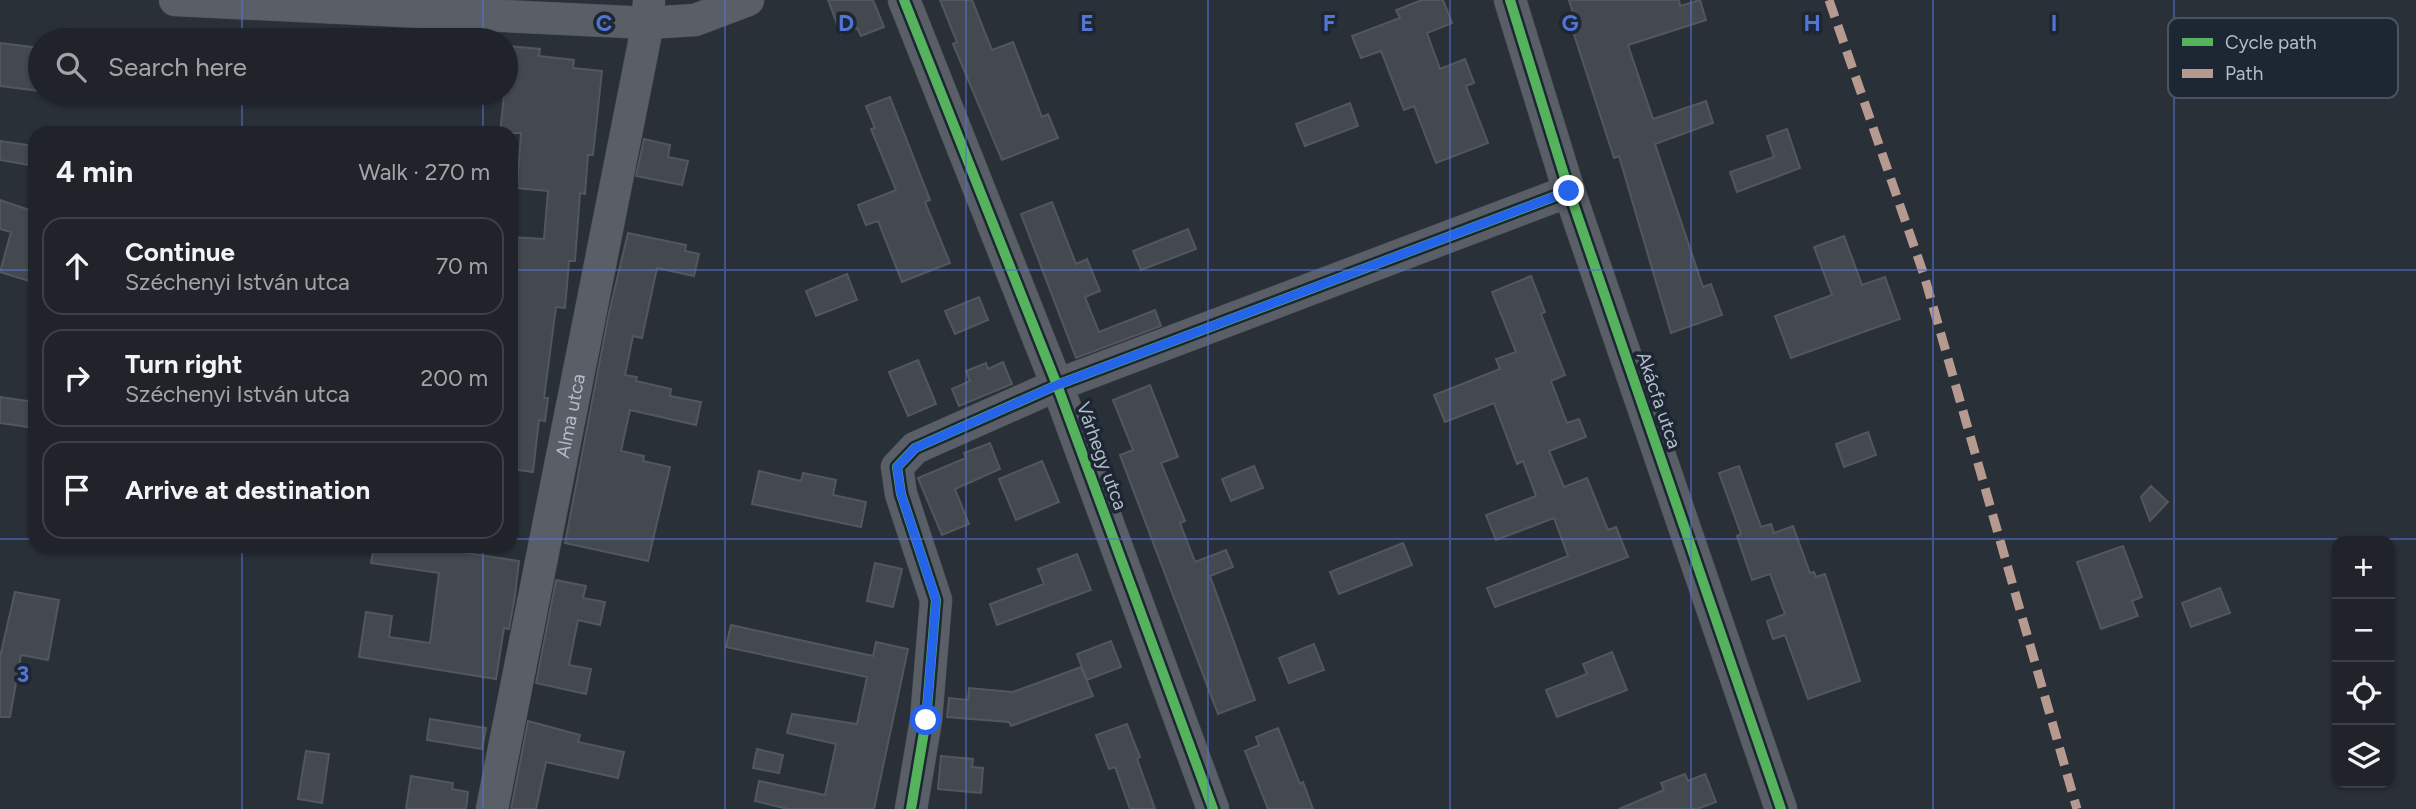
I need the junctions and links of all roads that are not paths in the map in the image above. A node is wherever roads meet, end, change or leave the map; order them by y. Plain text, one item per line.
1 (175, 0) edge
2 (748, 0) edge
3 (904, 0) edge
4 (1510, 0) edge
5 (649, 12) edge
6 (1569, 191) junction
7 (1057, 385) junction
8 (492, 809) edge
9 (911, 809) edge
10 (1213, 809) edge
11 (1781, 809) edge

1 - 5 street
2 - 5 street
3 - 7 street, Várhegy utca
4 - 6 street, Akácfa utca
5 - 8 street, Alma utca
6 - 7 street
6 - 11 street, Akácfa utca
7 - 9 street
7 - 10 street, Várhegy utca

